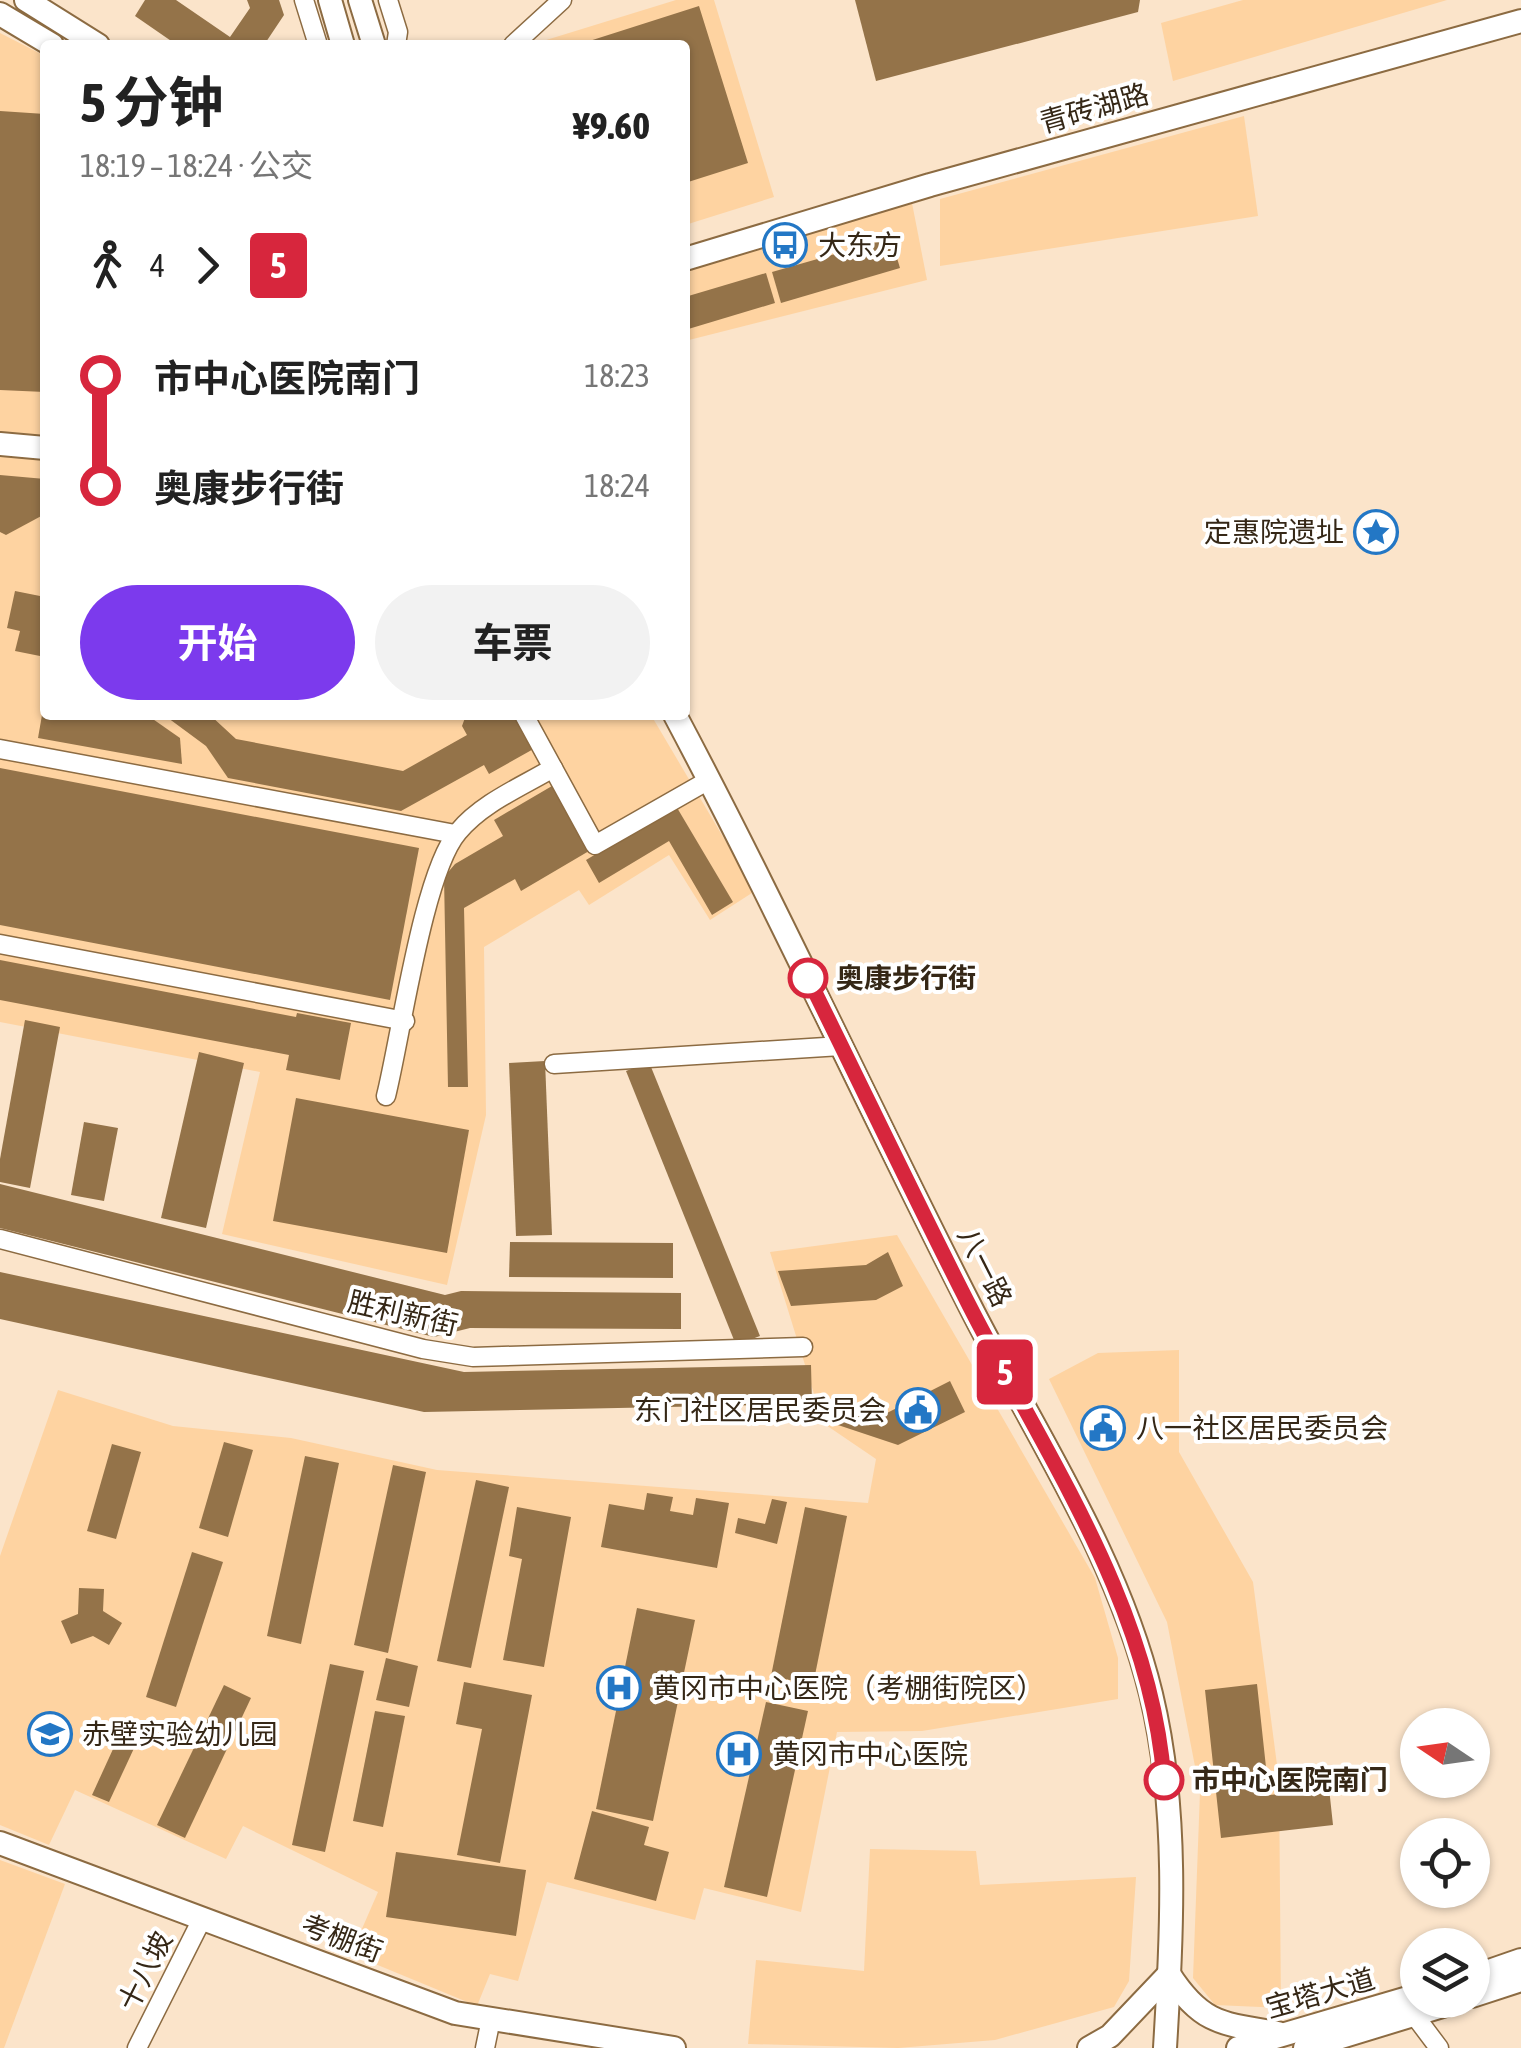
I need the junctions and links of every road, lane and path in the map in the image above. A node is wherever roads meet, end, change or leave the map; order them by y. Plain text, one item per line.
1 (26, 0) edge
2 (304, 0) edge
3 (330, 0) edge
4 (360, 0) edge
5 (388, 0) edge
6 (562, 0) edge
7 (0, 14) edge
8 (1521, 22) edge
9 (44, 40) edge
10 (90, 40) edge
11 (316, 40) edge
12 (342, 40) edge
13 (372, 40) edge
14 (397, 40) edge
15 (518, 40) edge
16 (690, 257) edge
17 (0, 444) edge
18 (40, 448) edge
19 (527, 720) edge
20 (678, 720) edge
21 (0, 749) edge
22 (553, 768) junction
23 (710, 780) junction
24 (455, 834) junction
25 (0, 944) edge
26 (405, 1021) junction
27 (841, 1046) junction
28 (554, 1064) dead end
29 (386, 1096) dead end
30 (0, 1240) edge
31 (804, 1346) dead end
32 (0, 1843) edge
33 (202, 1919) junction
34 (1521, 1960) edge
35 (1490, 1971) edge
36 (1169, 1974) junction
37 (1521, 1980) edge
38 (1490, 1990) edge
39 (1400, 2011) edge
40 (1423, 2018) edge
41 (491, 2019) junction
42 (1298, 2041) edge
43 (137, 2048) edge
44 (485, 2048) edge
45 (674, 2048) edge
46 (1090, 2048) edge
47 (1165, 2048) edge
48 (1238, 2048) edge
49 (1439, 2048) edge

1 - 10 main road
2 - 11 street
3 - 12 main road
4 - 13 main road
5 - 14 street
6 - 15 street
7 - 9 main road
8 - 16 main road, 青砖湖路
17 - 18 main road
19 - 22 street
20 - 23 main road, 八一路
21 - 24 street
22 - 23 street
22 - 24 street
23 - 27 main road, 八一路
24 - 26 street
25 - 26 street
26 - 29 street
27 - 28 street
27 - 36 main road, 八一路
30 - 31 street, 胜利新街
32 - 33 main road, 考棚街
33 - 41 main road, 考棚街
33 - 43 street, 十八坡
34 - 35 main road
36 - 42 main road
36 - 46 main road
36 - 47 main road, 八一路
37 - 38 main road
39 - 42 main road, 宝塔大道
40 - 49 street
41 - 44 street
41 - 45 main road, 考棚街
42 - 48 main road, 宝塔大道

